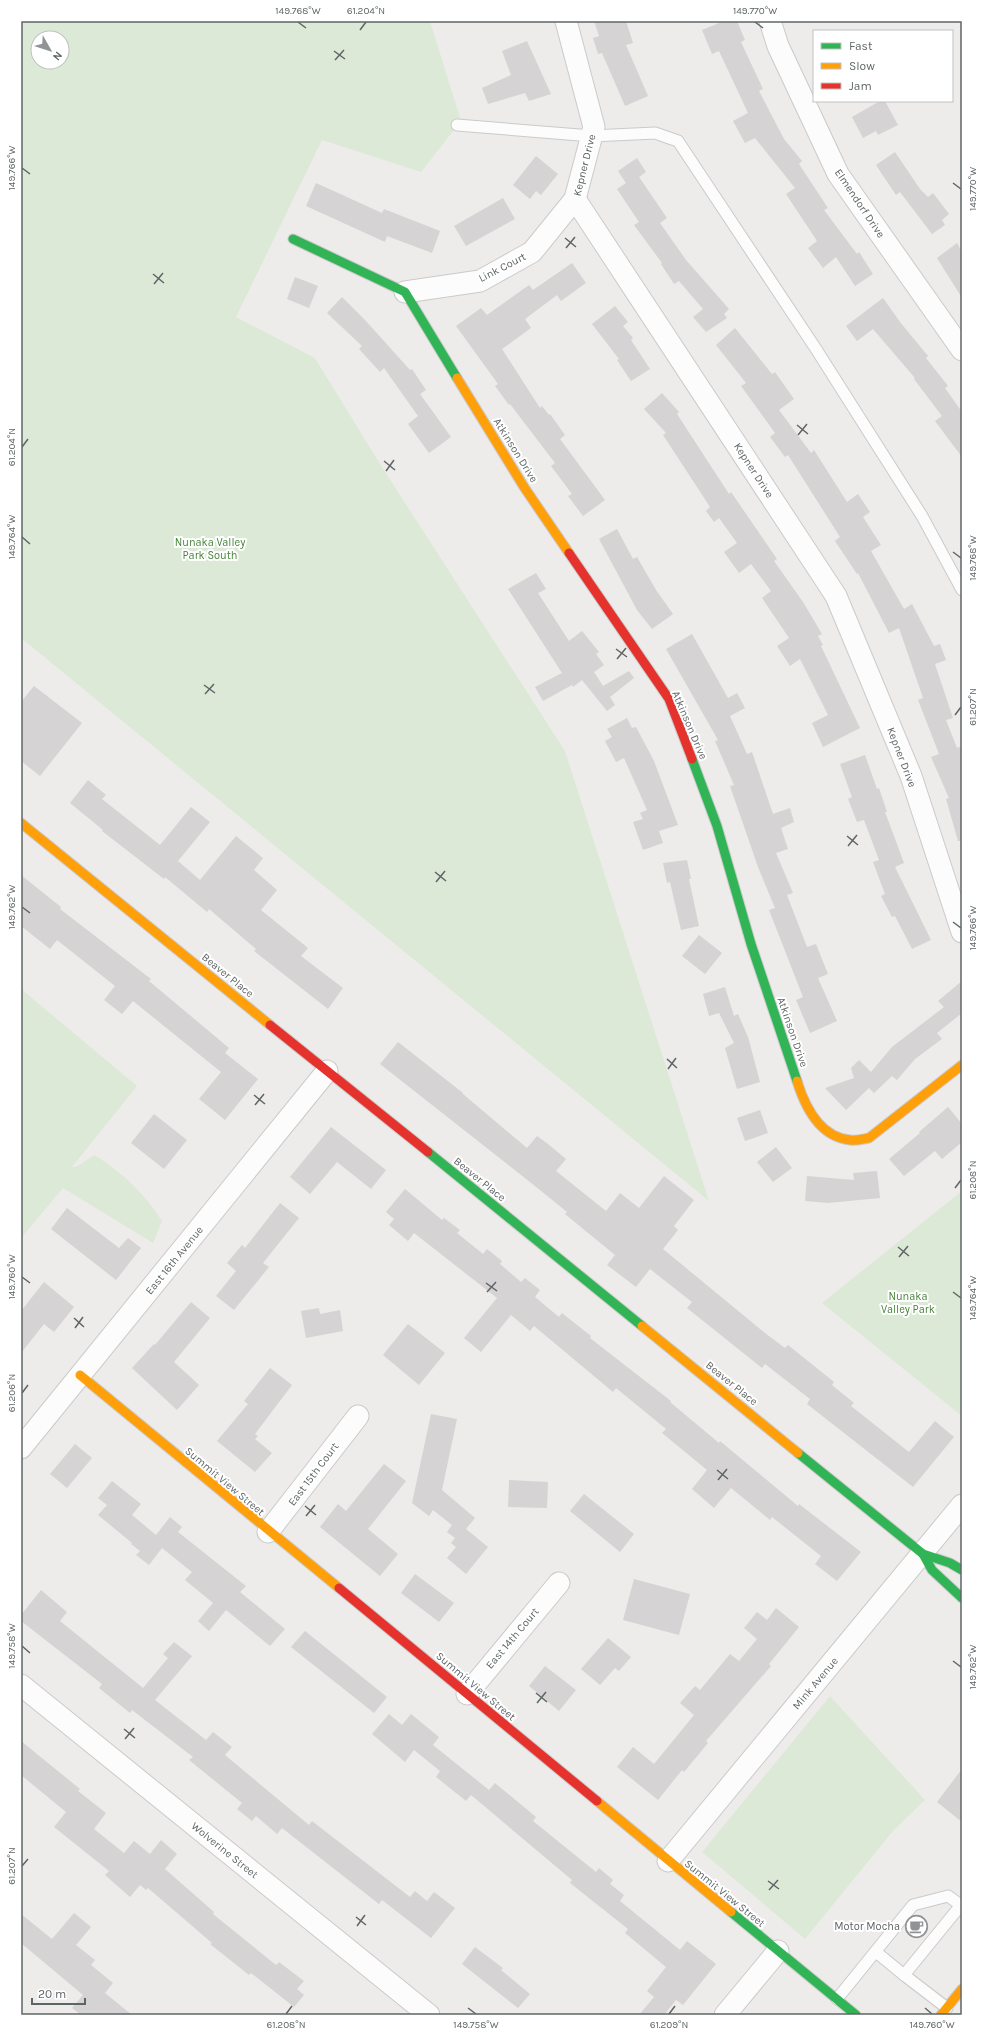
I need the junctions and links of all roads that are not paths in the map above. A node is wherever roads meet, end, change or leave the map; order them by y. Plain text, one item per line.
1 (566, 21) edge
2 (770, 21) edge
3 (457, 125) dead end
4 (592, 136) junction
5 (575, 199) junction
6 (293, 239) dead end
7 (405, 292) junction
8 (962, 350) edge
9 (962, 590) edge
10 (21, 823) edge
11 (962, 932) edge
12 (962, 1065) edge
13 (327, 1071) junction
14 (80, 1376) junction
15 (358, 1416) dead end
16 (21, 1448) edge
17 (962, 1505) edge
18 (268, 1532) junction
19 (923, 1554) junction
20 (962, 1570) edge
21 (559, 1582) dead end
22 (962, 1598) edge
23 (21, 1685) edge
24 (466, 1694) junction
25 (668, 1861) junction
26 (961, 1906) edge
27 (778, 1951) junction
28 (876, 1952) junction
29 (904, 1975) junction
30 (962, 1989) edge
31 (837, 1999) junction
32 (944, 2012) edge
33 (429, 2015) edge
34 (725, 2015) edge
35 (856, 2015) edge

1 - 4 street, Kepner Drive
2 - 8 street, Elmendorf Drive
3 - 4 lane
4 - 5 street, Kepner Drive
4 - 9 lane
5 - 7 street, Link Court
5 - 11 street, Kepner Drive
6 - 7 street
7 - 12 street, Atkinson Drive
10 - 13 street, Beaver Place
13 - 14 street, East 16th Avenue
13 - 19 street, Beaver Place
14 - 16 street, East 16th Avenue
14 - 18 street, Summit View Street
15 - 18 street, East 15th Court
17 - 19 street, Mink Avenue
18 - 24 street, Summit View Street
19 - 20 street, Beaver Place
19 - 22 street, Beaver Place
19 - 25 street, Mink Avenue
21 - 24 street, East 14th Court
23 - 33 street, Wolverine Street
24 - 25 street, Summit View Street
25 - 27 street, Summit View Street
26 - 28 lane
26 - 29 lane
27 - 31 street, Summit View Street
27 - 34 street
28 - 29 lane
28 - 31 lane
29 - 32 lane
30 - 32 street
31 - 35 street, Summit View Street

